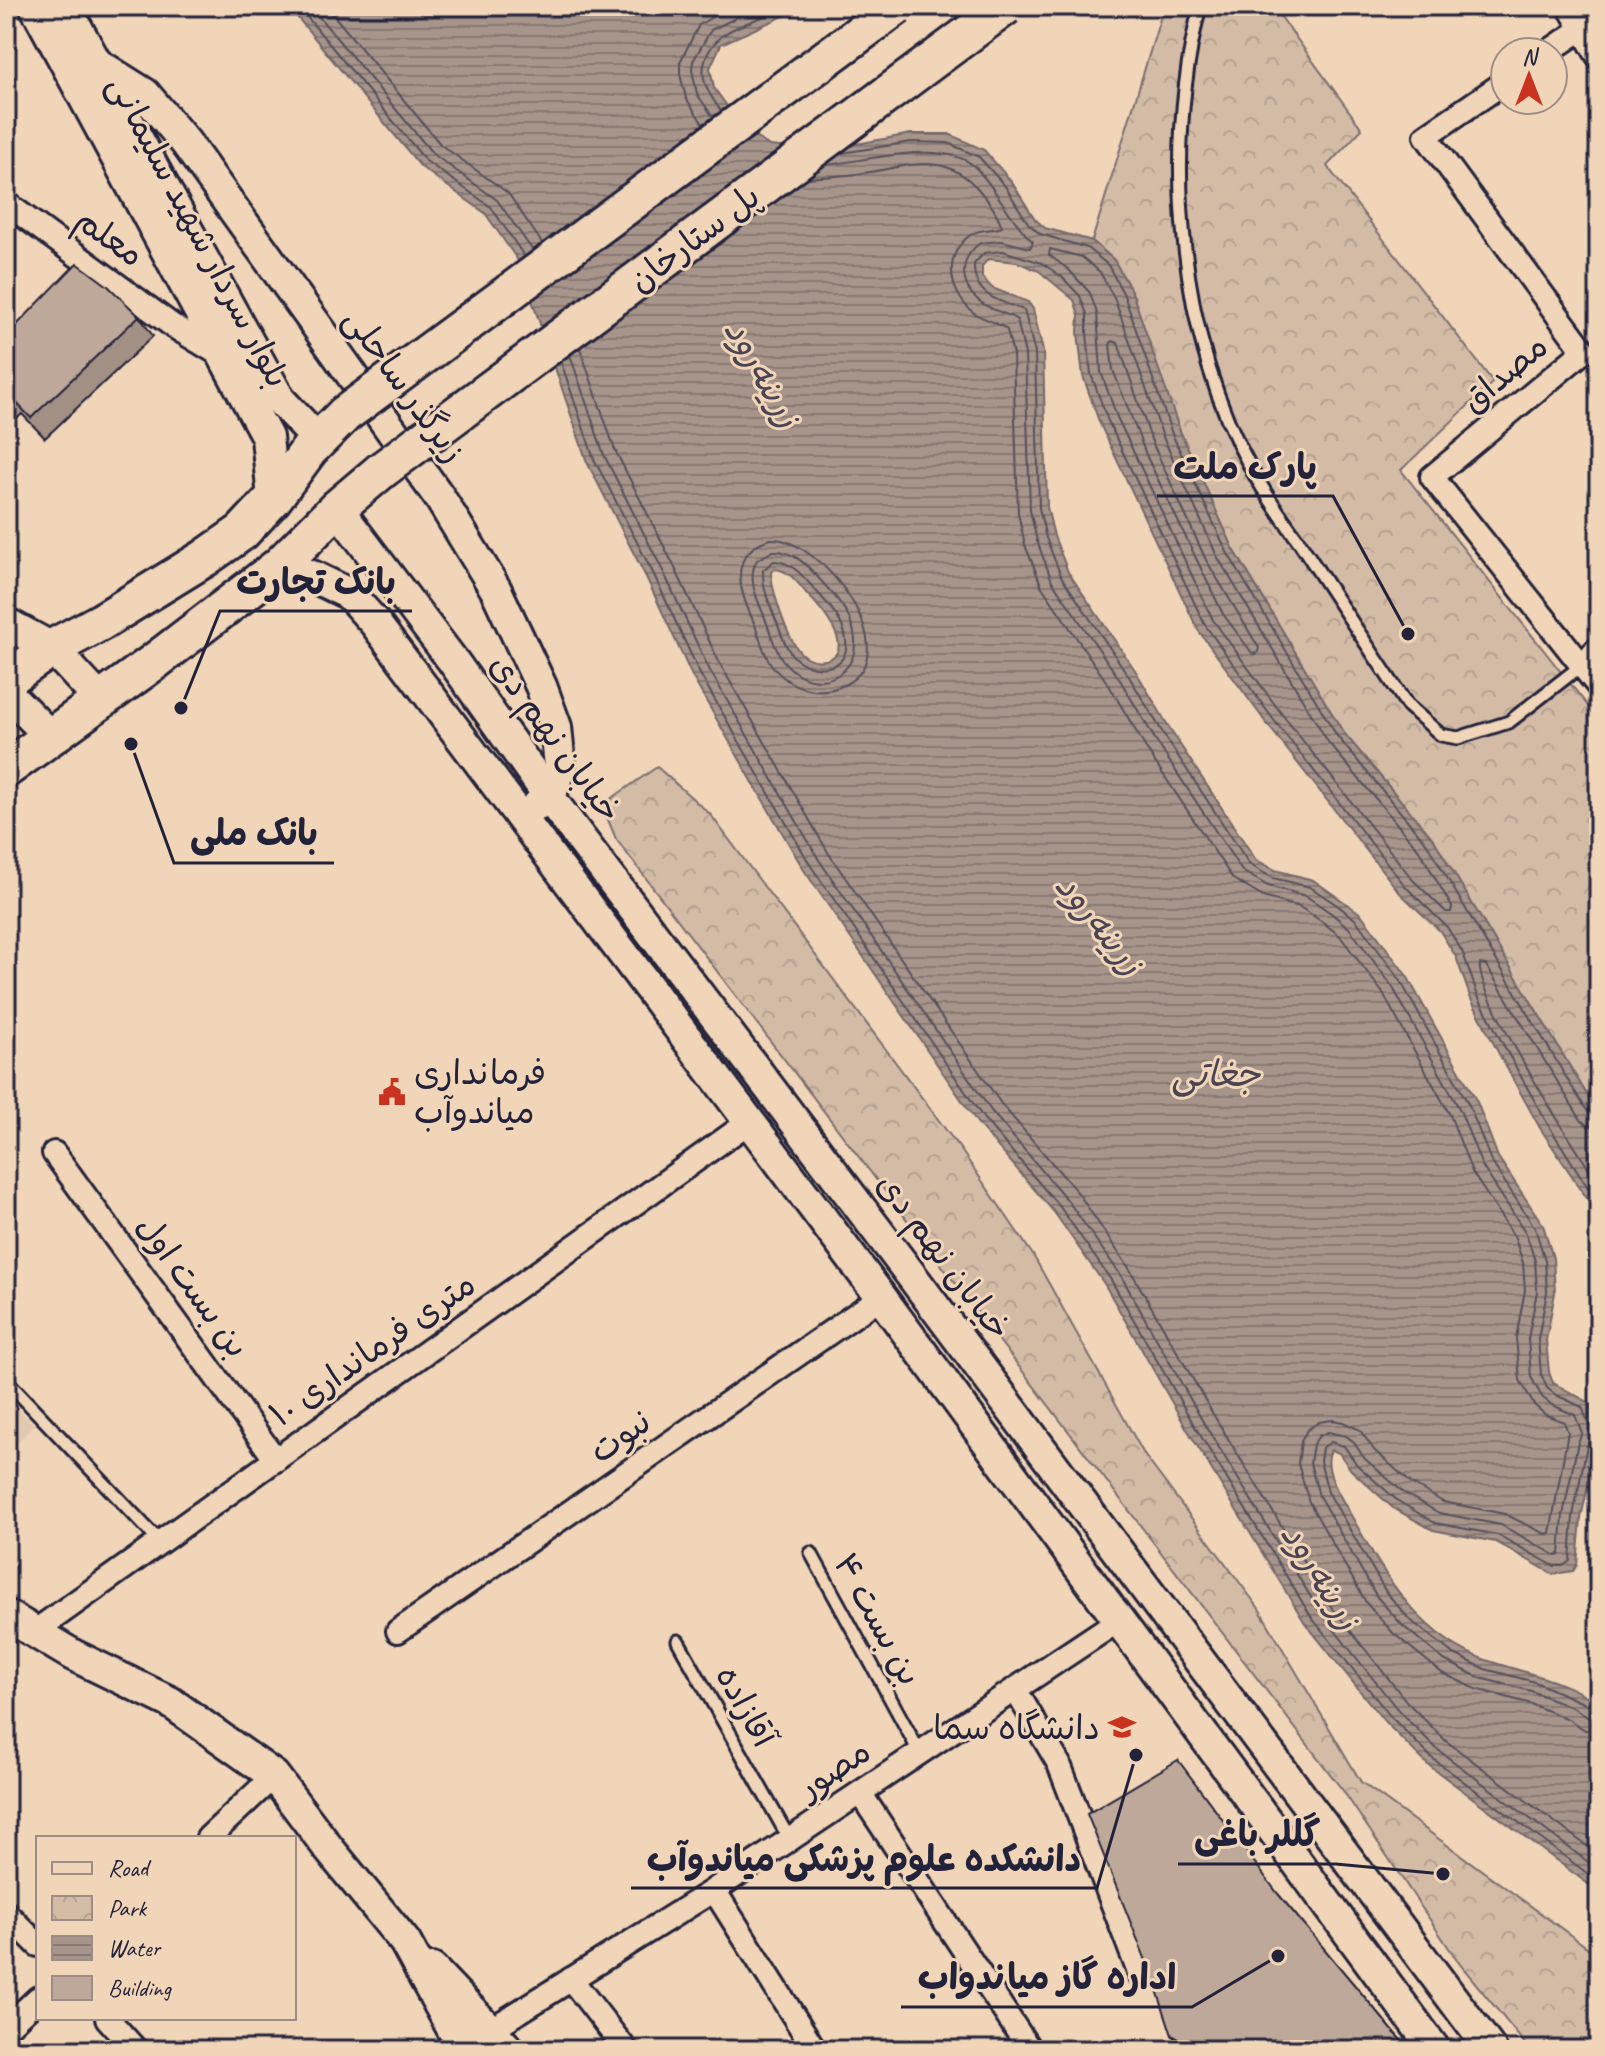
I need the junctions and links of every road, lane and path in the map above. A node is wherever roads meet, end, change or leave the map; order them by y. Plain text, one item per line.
1 (35, 6) edge
2 (65, 6) edge
3 (897, 6) edge
4 (1006, 6) edge
5 (1200, 6) edge
6 (1577, 17) edge
7 (1561, 36) edge
8 (1599, 54) edge
9 (99, 65) junction
10 (1489, 93) edge
11 (6, 203) edge
12 (196, 273) junction
13 (225, 358) junction
14 (319, 441) junction
15 (273, 499) junction
16 (337, 508) junction
17 (279, 566) junction
18 (6, 623) edge
19 (1599, 647) edge
20 (52, 648) junction
21 (1582, 665) junction
22 (6, 680) edge
23 (1599, 687) edge
24 (6, 692) edge
25 (101, 701) junction
26 (51, 737) junction
27 (6, 769) edge
28 (550, 798) junction
29 (518, 816) junction
30 (749, 1122) junction
31 (54, 1153) dead end
32 (881, 1297) junction
33 (6, 1380) edge
34 (276, 1460) junction
35 (160, 1542) junction
36 (811, 1553) dead end
37 (1152, 1596) junction
38 (6, 1615) edge
39 (1119, 1620) junction
40 (398, 1631) dead end
41 (34, 1632) junction
42 (678, 1641) dead end
43 (1015, 1689) junction
44 (920, 1753) junction
45 (274, 1776) junction
46 (860, 1793) junction
47 (210, 1836) edge
48 (790, 1840) junction
49 (714, 1890) junction
50 (6, 1913) edge
51 (405, 1942) junction
52 (36, 1943) edge
53 (1140, 1975) edge
54 (571, 1979) junction
55 (36, 2000) edge
56 (109, 2020) edge
57 (6, 2028) edge
58 (500, 2040) edge
59 (136, 2050) edge
60 (464, 2050) edge
61 (626, 2050) edge
62 (815, 2050) edge
63 (1030, 2050) edge
64 (1435, 2050) edge
65 (1491, 2050) edge

1 - 12 main road, بلوار سردار شهید سلیمانی
2 - 9 main road, بلوار سردار شهید سلیمانی
3 - 14 highway, پل ستارخان, bridge
4 - 16 highway, پل ستارخان, bridge
5 - 21 lane
6 - 7 street
6 - 8 street
9 - 12 main road, بلوار سردار شهید سلیمانی
9 - 28 main road, زیرگذر ساحلی
10 - 21 street, مصداق
11 - 13 street, معلم
12 - 13 main road, بلوار سردار شهید سلیمانی
12 - 14 main road, بلوار سردار شهید سلیمانی
13 - 15 main road, بلوار سردار شهید سلیمانی
14 - 15 highway, پل ستارخان
15 - 20 highway, پل ستارخان
16 - 17 highway, پل ستارخان
16 - 28 main road, خیابان نهم دی
17 - 25 highway, پل ستارخان
17 - 29 main road
18 - 20 main road
19 - 21 street
20 - 22 highway, پل ستارخان
20 - 25 main road
21 - 23 street, مصداق
24 - 26 main road
25 - 26 highway, پل ستارخان
26 - 27 highway, پل ستارخان
28 - 29 main road
28 - 37 main road, خیابان نهم دی
29 - 30 main road
30 - 32 main road
30 - 34 street, ۱۰ متری فرمانداری
31 - 34 street, بن بست اول
32 - 39 main road
32 - 40 street, نبوت
33 - 35 lane
34 - 35 street, ۱۰ متری فرمانداری
35 - 41 street, ۱۰ متری فرمانداری
36 - 44 lane, بن بست ۴
37 - 39 main road
37 - 65 main road, خیابان نهم دی
38 - 41 main road
39 - 43 street, مصور
39 - 64 main road
41 - 45 main road
42 - 48 lane, آقازاده
43 - 44 street, مصور
43 - 53 street
44 - 46 street, مصور
45 - 47 street
45 - 51 main road
46 - 48 street, مصور
46 - 63 street
48 - 49 street, مصور
49 - 54 street, مصور
49 - 62 street
50 - 52 street
51 - 58 main road
51 - 60 main road
54 - 58 street, مصور
54 - 61 street
55 - 57 street
56 - 59 street
58 - 60 street, مصور

